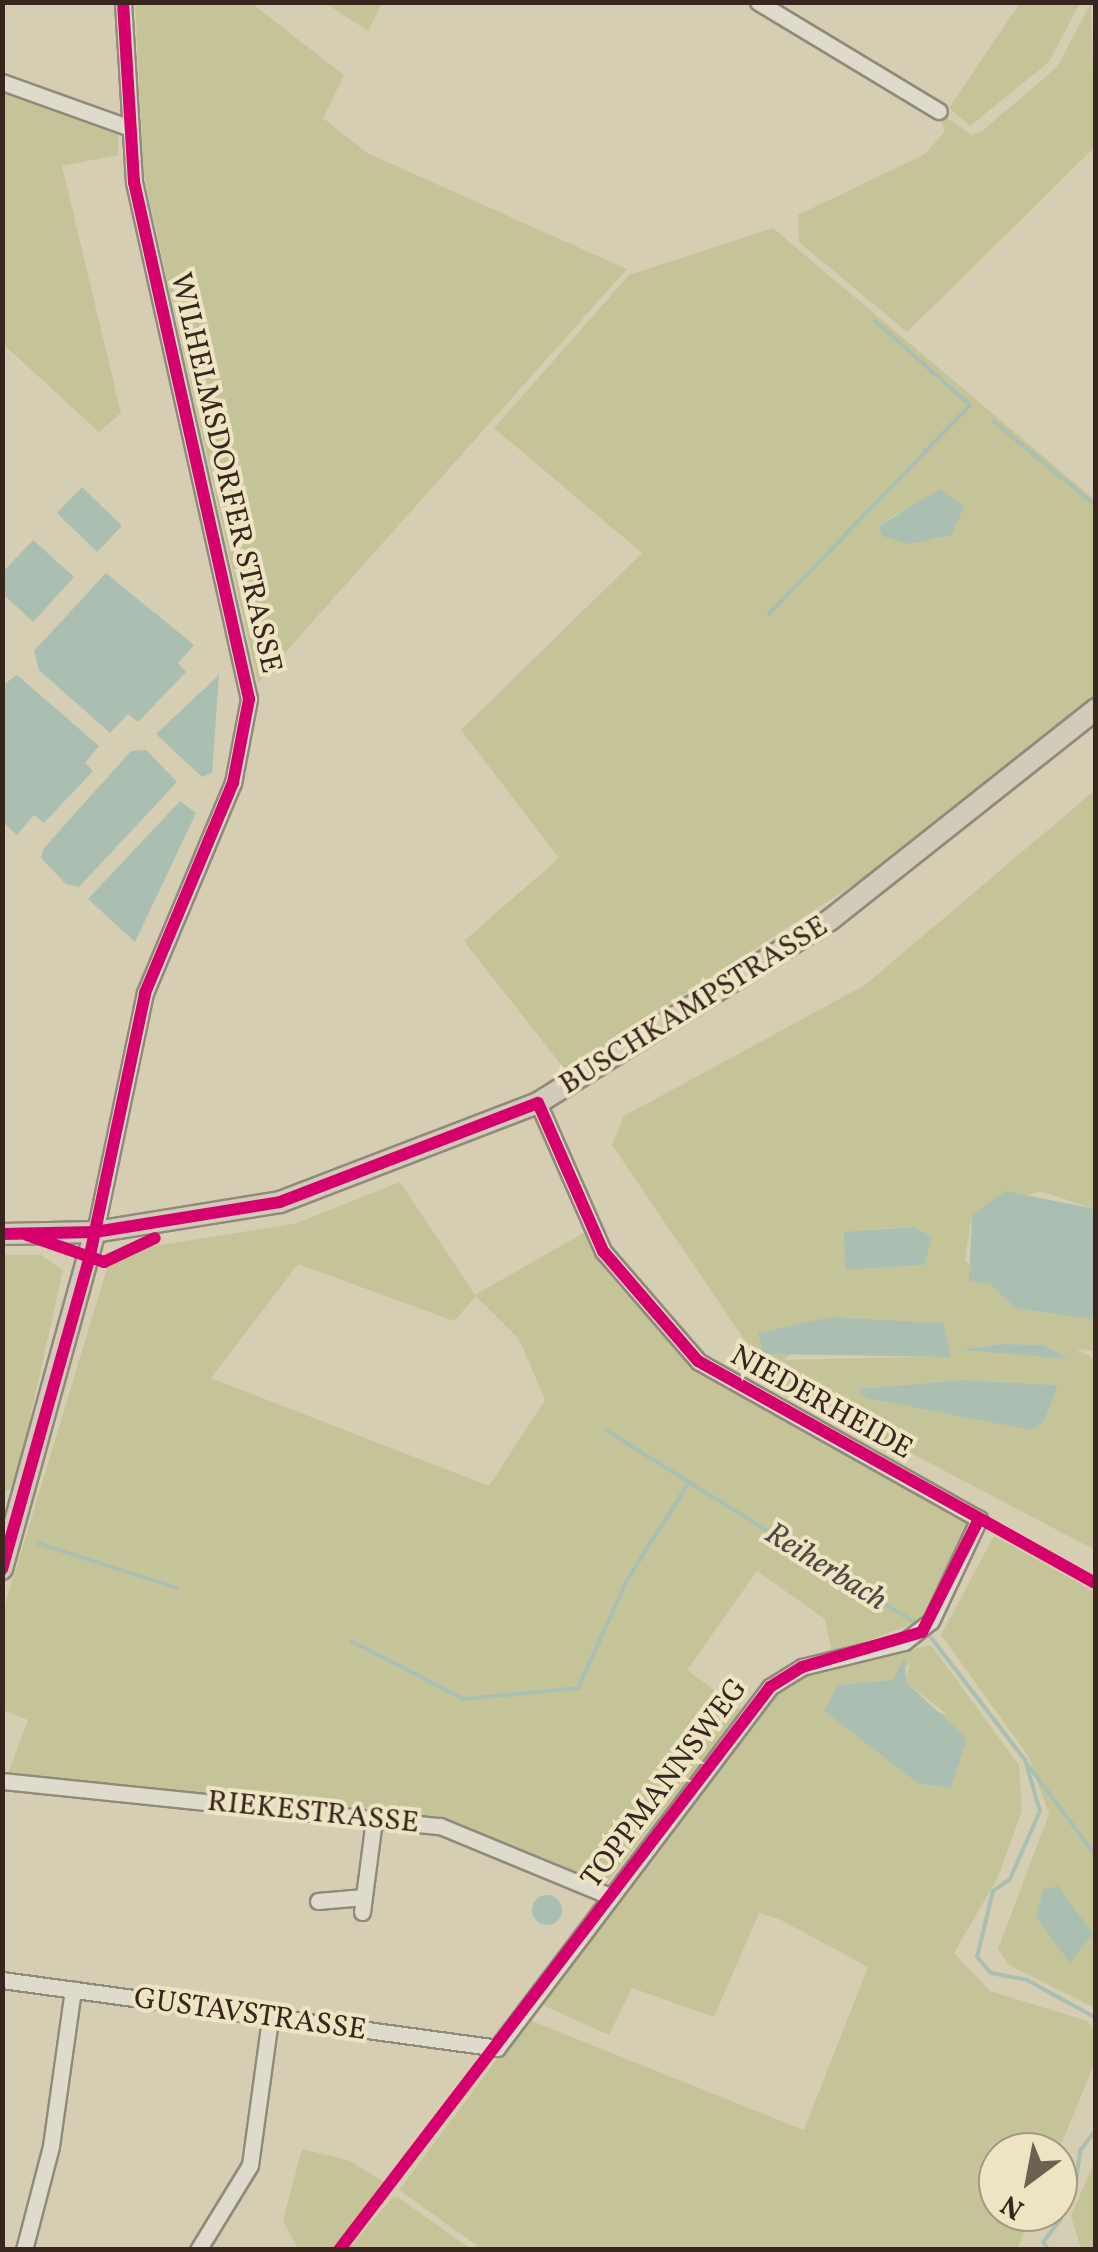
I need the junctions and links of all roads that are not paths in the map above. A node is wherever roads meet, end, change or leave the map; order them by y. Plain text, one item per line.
1 (123, 2) edge
2 (758, 2) edge
3 (2, 82) edge
4 (939, 111) dead end
5 (128, 128) junction
6 (1096, 709) edge
7 (538, 1103) junction
8 (95, 1232) junction
9 (2, 1234) edge
10 (10, 1516) edge
11 (980, 1519) joint
12 (2, 1569) edge
13 (2, 1781) edge
14 (374, 1818) junction
15 (610, 1896) junction
16 (318, 1901) dead end
17 (2, 1980) edge
18 (72, 1990) junction
19 (270, 2019) junction
20 (498, 2048) joint
21 (24, 2250) edge
22 (198, 2250) edge

1 - 5 street, WILHELMSDORFER STRASSE
2 - 4 street
3 - 5 street
5 - 8 street, WILHELMSDORFER STRASSE
6 - 7 main road, BUSCHKAMPSTRASSE
7 - 8 main road, BUSCHKAMPSTRASSE
7 - 11 street, NIEDERHEIDE
8 - 9 main road, BUSCHKAMPSTRASSE
8 - 10 main road
10 - 12 main road
11 - 15 street, TOPPMANNSWEG
13 - 14 street, RIEKESTRASSE
14 - 15 street, RIEKESTRASSE
14 - 16 street
15 - 20 street, TOPPMANNSWEG
17 - 18 street, GUSTAVSTRASSE
18 - 19 street, GUSTAVSTRASSE
18 - 21 street
19 - 20 street, GUSTAVSTRASSE
19 - 22 street

